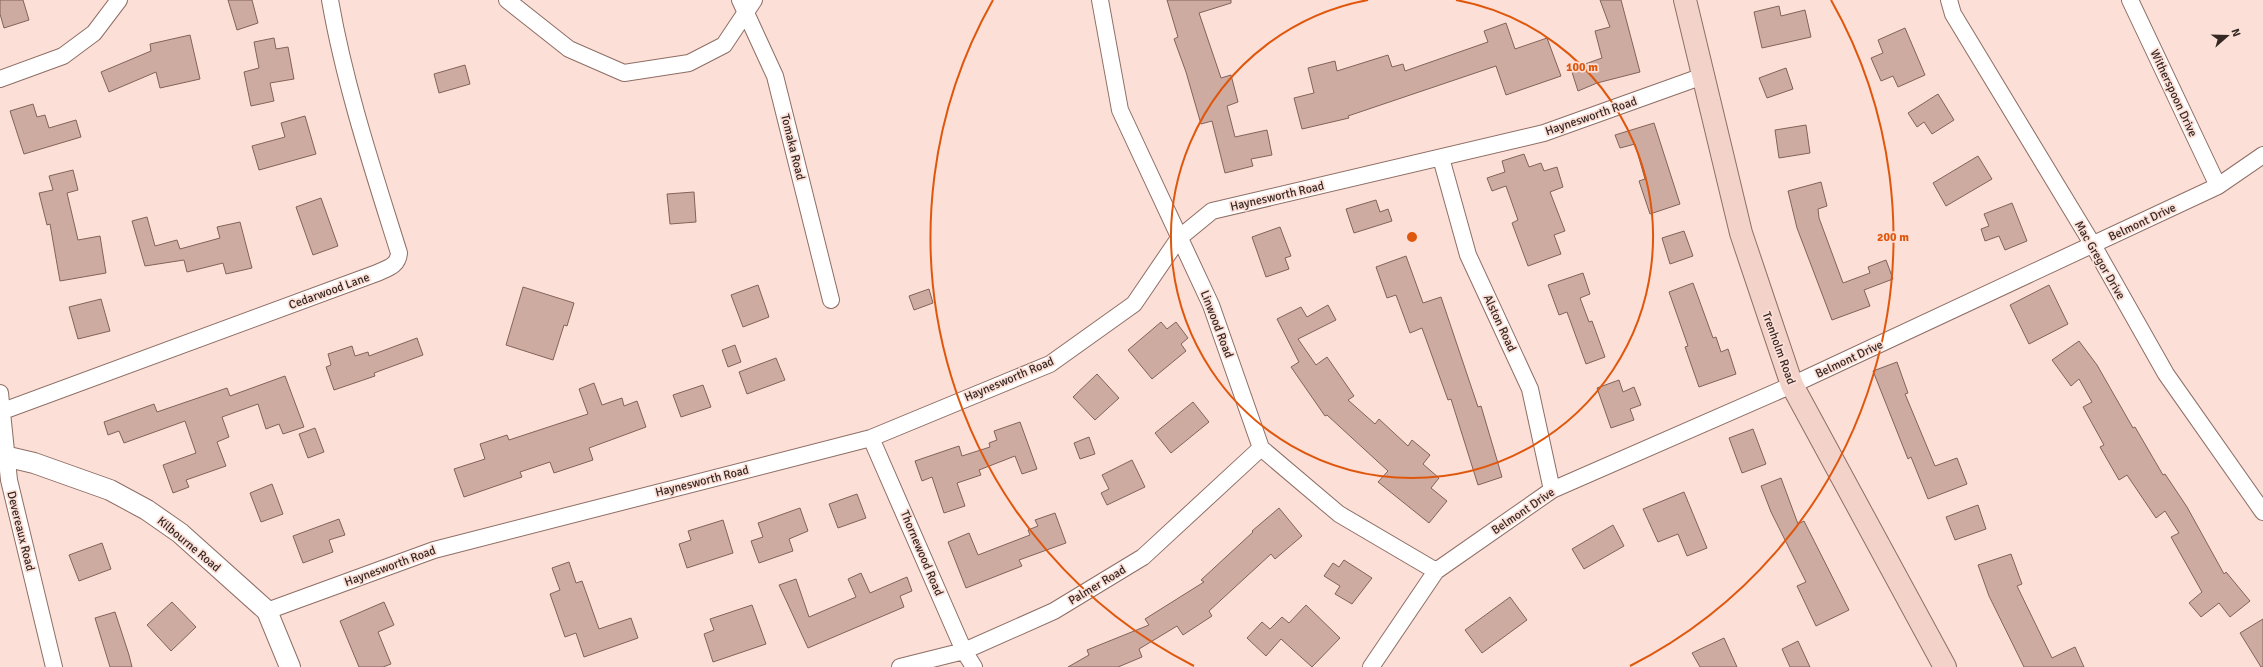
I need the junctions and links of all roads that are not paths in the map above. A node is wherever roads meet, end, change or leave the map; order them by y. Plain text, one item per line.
1 (118, 0) edge
2 (330, 0) edge
3 (507, 0) edge
4 (754, 0) edge
5 (1100, 0) edge
6 (1685, 0) edge
7 (1949, 0) edge
8 (2130, 0) edge
9 (743, 7) edge
10 (1704, 76) junction
11 (0, 79) edge
12 (2263, 155) edge
13 (1441, 158) junction
14 (2218, 186) junction
15 (1179, 238) junction
16 (2093, 245) junction
17 (831, 300) dead end
18 (1792, 385) junction
19 (0, 393) edge
20 (3, 411) junction
21 (871, 438) junction
22 (1261, 448) junction
23 (3, 456) edge
24 (1552, 490) junction
25 (2263, 512) edge
26 (1436, 571) junction
27 (267, 611) junction
28 (964, 651) junction
29 (1941, 666) edge
30 (54, 667) edge
31 (290, 667) edge
32 (900, 667) edge
33 (974, 667) edge
34 (1371, 667) edge

1 - 11 street
2 - 20 street, Cedarwood Lane
3 - 9 street
4 - 9 street
5 - 15 street, Linwood Road
6 - 10 main road, Trenholm Road
7 - 16 street, Mac Gregor Drive
8 - 14 street, Witherspoon Drive
9 - 17 street, Tomaka Road
10 - 13 street, Haynesworth Road
10 - 18 main road, Trenholm Road
12 - 14 street, Belmont Drive
13 - 15 street, Haynesworth Road
13 - 24 street, Alston Road
14 - 16 street, Belmont Drive
15 - 21 street, Haynesworth Road
15 - 22 street, Linwood Road
16 - 18 street, Belmont Drive
16 - 25 street, Mac Gregor Drive
18 - 24 street, Belmont Drive
18 - 29 main road, Trenholm Road
19 - 20 street, Devereaux Road
20 - 23 street, Devereaux Road
21 - 27 street, Haynesworth Road
21 - 28 street, Thornewood Road
22 - 26 street
22 - 28 street, Palmer Road
23 - 27 street, Kilbourne Road
23 - 30 street, Devereaux Road
24 - 26 street, Belmont Drive
26 - 34 street, Belmont Drive
27 - 31 street, Kilbourne Road
28 - 32 street, Palmer Road
28 - 33 street, Thornewood Road

